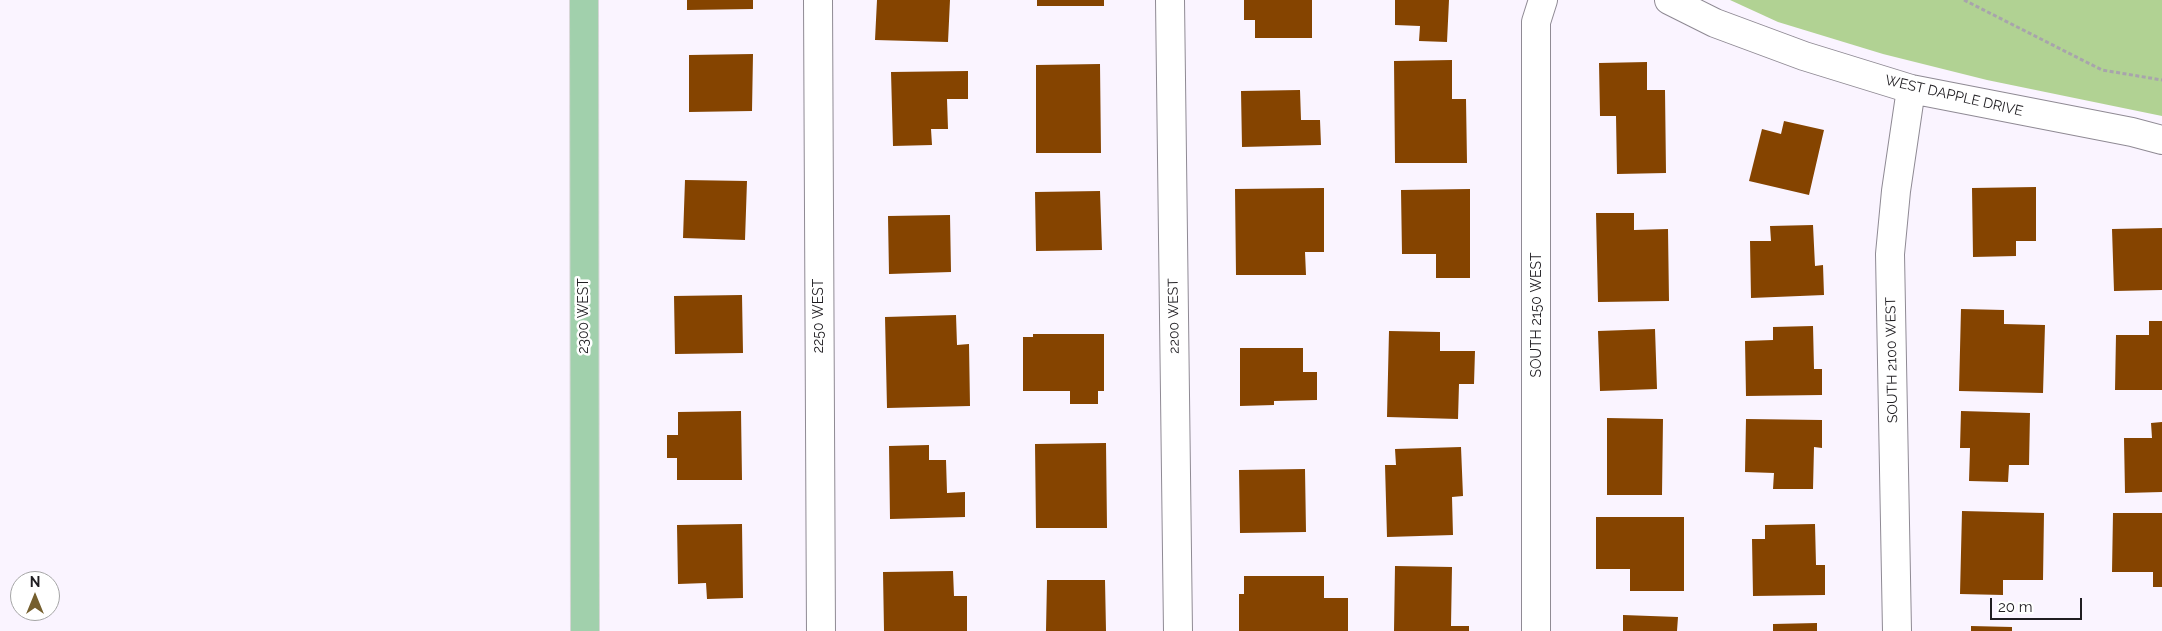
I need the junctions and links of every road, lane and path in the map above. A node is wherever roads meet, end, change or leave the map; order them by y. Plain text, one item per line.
1 (584, 0) edge
2 (818, 0) edge
3 (1170, 0) edge
4 (1543, 0) edge
5 (1669, 0) edge
6 (1964, 0) edge
7 (2162, 80) edge
8 (1911, 90) junction
9 (2162, 140) edge
10 (584, 631) edge
11 (821, 631) edge
12 (1178, 631) edge
13 (1536, 631) edge
14 (1897, 631) edge

1 - 10 main road, 2300 WEST
2 - 11 street, 2250 WEST
3 - 12 street, 2200 WEST
4 - 13 street, SOUTH 2150 WEST
5 - 8 street, WEST DAPPLE DRIVE
6 - 7 path
8 - 9 street, WEST DAPPLE DRIVE
8 - 14 street, SOUTH 2100 WEST

